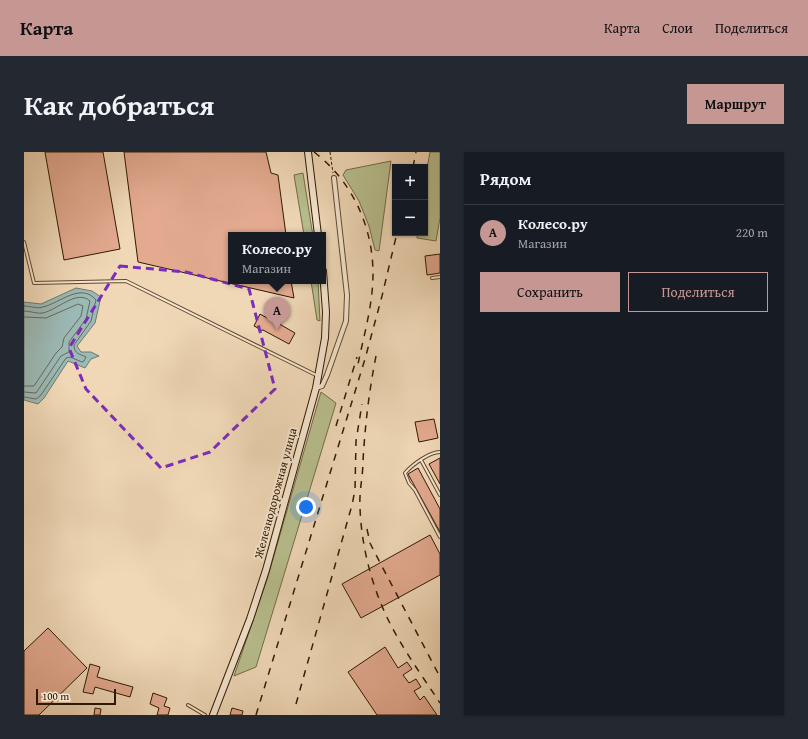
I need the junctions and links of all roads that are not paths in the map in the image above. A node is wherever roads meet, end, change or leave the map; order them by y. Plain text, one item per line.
1 (308, 152) edge
2 (334, 178) road end
3 (318, 232) edge
4 (24, 242) edge
5 (440, 277) edge
6 (432, 278) dead end
7 (324, 284) edge
8 (319, 376) junction
9 (316, 388) junction
10 (440, 452) edge
11 (421, 460) junction
12 (440, 495) edge
13 (440, 537) edge
14 (188, 705) dead end
15 (205, 715) edge
16 (213, 715) edge

1 - 3 main road
2 - 9 street
4 - 8 lane
5 - 6 lane
7 - 8 main road, Железнодорожная улица
8 - 9 main road, Железнодорожная улица
9 - 16 main road, Железнодорожная улица
10 - 11 lane
11 - 12 lane
11 - 13 lane
14 - 15 lane

